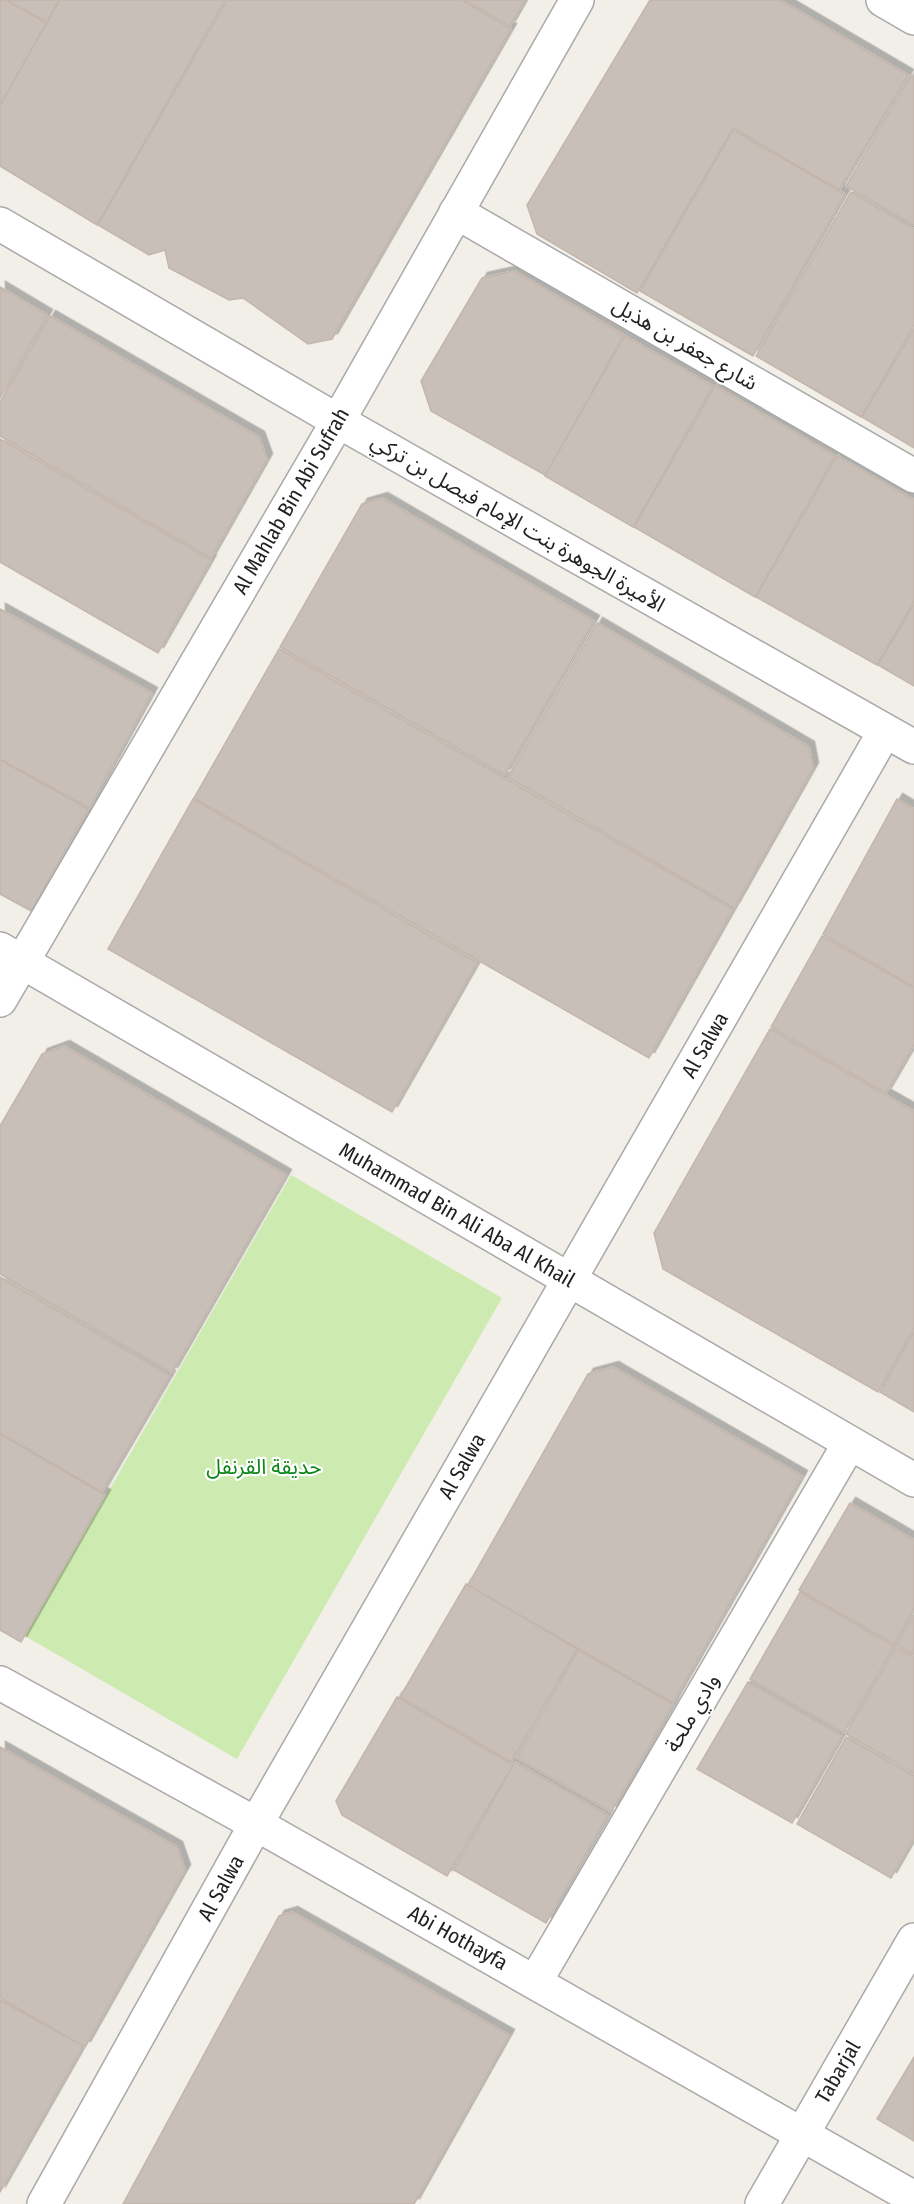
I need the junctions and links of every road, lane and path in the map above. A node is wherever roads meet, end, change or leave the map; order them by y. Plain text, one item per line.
1 (577, 0) edge
2 (883, 0) edge
3 (914, 18) edge
4 (456, 213) junction
5 (0, 224) edge
6 (338, 421) junction
7 (914, 476) edge
8 (885, 731) junction
9 (914, 747) edge
10 (11, 956) edge
11 (0, 1000) edge
12 (570, 1280) junction
13 (849, 1444) junction
14 (914, 1480) edge
15 (0, 1683) edge
16 (256, 1824) junction
17 (914, 1940) edge
18 (535, 1982) junction
19 (802, 2134) junction
20 (914, 2198) edge
21 (44, 2204) edge
22 (762, 2204) edge

1 - 4 street, Al Mahlab Bin Abi Sufrah
2 - 3 street
4 - 6 street, Al Mahlab Bin Abi Sufrah
4 - 7 street, شارع جعفر بن هذيل
5 - 6 street, الأميرة الجوهرة بنت الإمام فيصل بن تركي
6 - 8 street, الأميرة الجوهرة بنت الإمام فيصل بن تركي
6 - 10 street, Al Mahlab Bin Abi Sufrah
8 - 9 street, الأميرة الجوهرة بنت الإمام فيصل بن تركي
8 - 12 street, Al Salwa
10 - 11 street, Al Mahlab Bin Abi Sufrah
10 - 12 street, Muhammad Bin Ali Aba Al Khail
12 - 13 street, Muhammad Bin Ali Aba Al Khail
12 - 16 street, Al Salwa
13 - 14 street, Muhammad Bin Ali Aba Al Khail
13 - 18 street, وادي ملحة
15 - 16 street, Abi Hothayfa
16 - 18 street, Abi Hothayfa
16 - 21 street, Al Salwa
17 - 19 street, Tabarjal
18 - 19 street, Abi Hothayfa
19 - 20 street, Abi Hothayfa
19 - 22 street, Tabarjal

